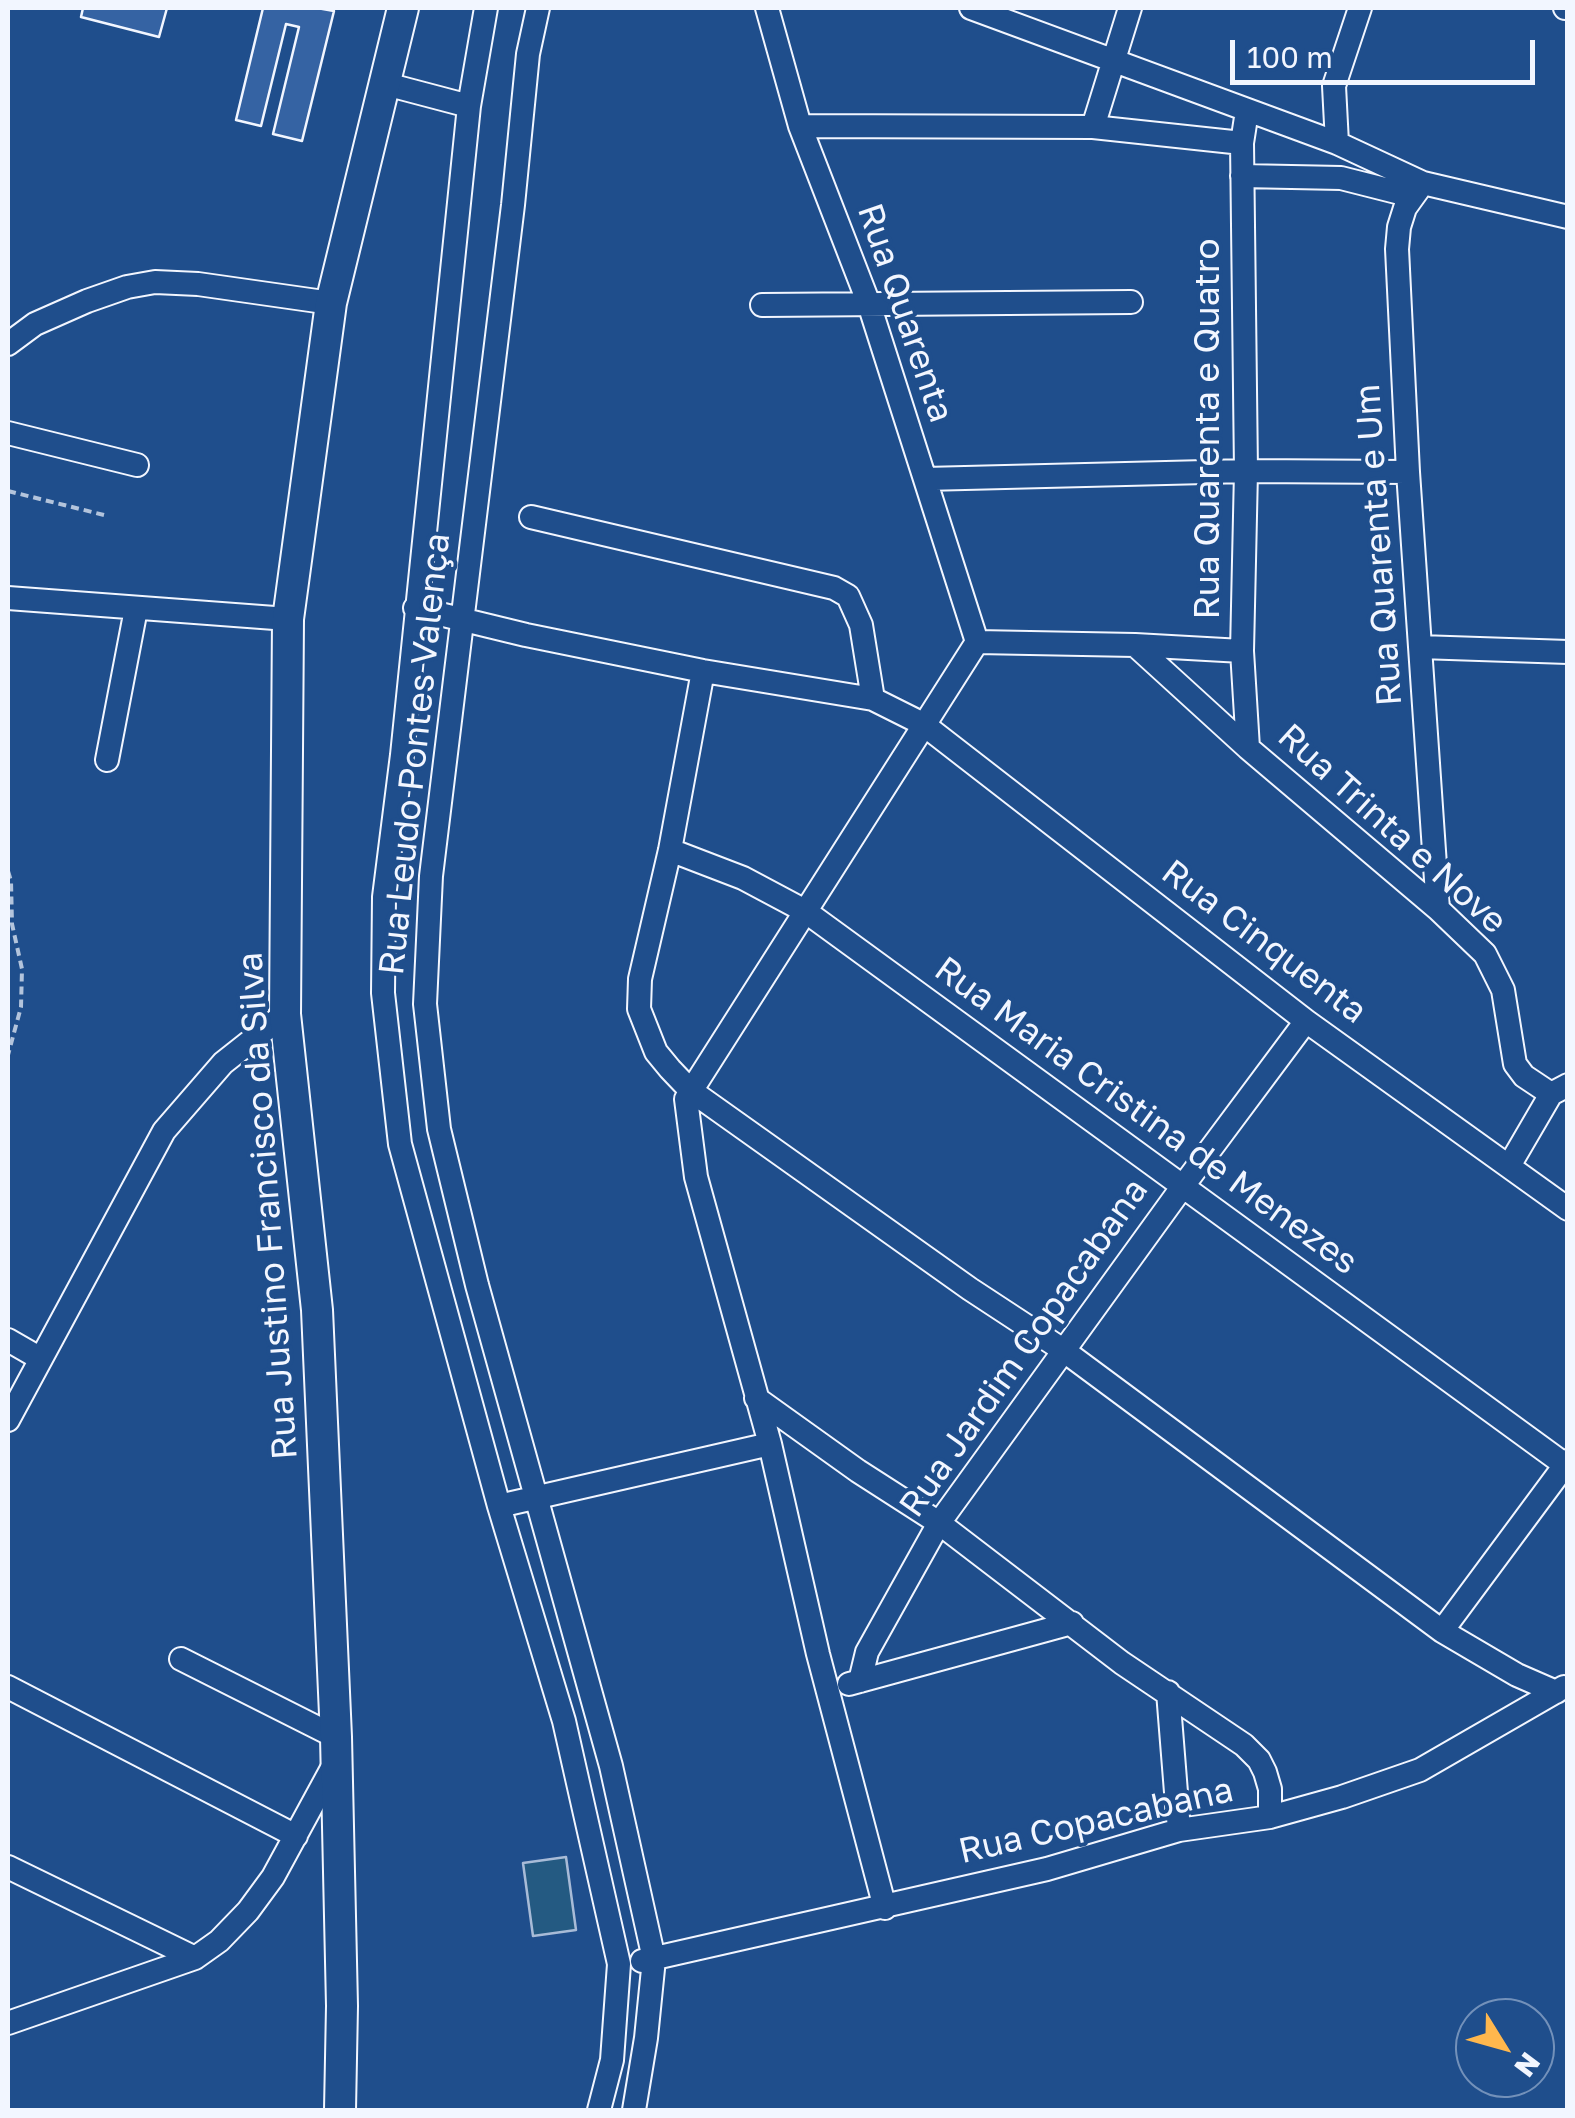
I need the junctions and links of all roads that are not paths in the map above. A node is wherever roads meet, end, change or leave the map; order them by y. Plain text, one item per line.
1 (403, 8) edge
2 (486, 8) edge
3 (538, 8) edge
4 (767, 8) edge
5 (971, 8) edge
6 (1130, 8) edge
7 (1360, 8) edge
8 (1112, 61) junction
9 (382, 83) junction
10 (469, 106) junction
11 (1247, 111) junction
12 (800, 126) junction
13 (1093, 127) junction
14 (1242, 143) junction
15 (1337, 143) junction
16 (1242, 176) junction
17 (1418, 189) junction
18 (1568, 217) edge
19 (1131, 302) dead end
20 (330, 303) junction
21 (869, 304) junction
22 (762, 306) dead end
23 (8, 344) edge
24 (8, 434) edge
25 (137, 465) dead end
26 (1246, 472) junction
27 (1408, 472) junction
28 (926, 479) junction
29 (531, 518) dead end
30 (8, 598) edge
31 (414, 608) junction
32 (136, 610) junction
33 (462, 618) junction
34 (288, 619) junction
35 (977, 642) junction
36 (1135, 645) junction
37 (1420, 647) junction
38 (1242, 651) junction
39 (1568, 652) edge
40 (702, 671) junction
41 (873, 700) junction
42 (924, 724) junction
43 (1248, 748) junction
44 (107, 760) dead end
45 (670, 850) junction
46 (1438, 908) junction
47 (805, 911) junction
48 (286, 1014) junction
49 (1306, 1021) junction
50 (1560, 1089) edge
51 (690, 1090) junction
52 (1509, 1166) junction
53 (1182, 1186) junction
54 (1568, 1209) edge
55 (8, 1340) edge
56 (1063, 1350) junction
57 (40, 1358) junction
58 (756, 1398) junction
59 (8, 1420) edge
60 (770, 1444) junction
61 (1567, 1464) edge
62 (535, 1499) junction
63 (500, 1506) junction
64 (939, 1522) junction
65 (1072, 1623) junction
66 (1442, 1631) junction
67 (181, 1659) dead end
68 (860, 1681) junction
69 (8, 1687) edge
70 (1562, 1688) edge
71 (829, 1689) junction
72 (1168, 1692) junction
73 (336, 1749) junction
74 (1270, 1817) junction
75 (1180, 1830) junction
76 (296, 1836) junction
77 (8, 1866) edge
78 (884, 1908) junction
79 (195, 1958) junction
80 (654, 1959) junction
81 (619, 1964) junction
82 (8, 2023) edge
83 (340, 2110) edge
84 (600, 2110) edge
85 (634, 2110) edge

1 - 9 main road, Rua Justino Francisco da Silva
2 - 10 street
3 - 33 street, Rua Leudo Pontes Valença
4 - 12 street, Rua Quarenta
5 - 8 street
6 - 8 street
7 - 15 street
8 - 11 street
8 - 13 street
9 - 10 street
9 - 20 main road, Rua Justino Francisco da Silva
10 - 31 street
11 - 14 street, Rua Quarenta e Quatro
11 - 15 street
12 - 13 street
12 - 21 street, Rua Quarenta
13 - 14 street
14 - 16 street, Rua Quarenta e Quatro
15 - 17 street
16 - 17 street
16 - 26 street, Rua Quarenta e Quatro
17 - 18 street
17 - 27 street, Rua Quarenta e Um
19 - 21 street
20 - 23 street
20 - 34 main road, Rua Justino Francisco da Silva
21 - 22 street
21 - 28 street, Rua Quarenta
24 - 25 street
26 - 27 street
26 - 28 street
26 - 38 street, Rua Quarenta e Quatro
27 - 37 street, Rua Quarenta e Um
28 - 35 street, Rua Quarenta
29 - 41 street
30 - 32 street
31 - 33 street, Rua Cinquenta
31 - 63 street
32 - 34 street
32 - 44 street
33 - 40 street, Rua Cinquenta
33 - 62 street, Rua Leudo Pontes Valença
34 - 48 main road, Rua Justino Francisco da Silva
35 - 36 street
35 - 42 street
36 - 38 street
36 - 43 street, Rua Trinta e Nove
37 - 39 street
37 - 46 street, Rua Quarenta e Um
38 - 43 street, Rua Quarenta e Quatro
40 - 41 street, Rua Cinquenta
40 - 45 street
41 - 42 street, Rua Cinquenta
42 - 47 street
42 - 49 street, Rua Cinquenta
43 - 46 street, Rua Trinta e Nove
45 - 47 street, Rua Maria Cristina de Menezes
45 - 51 street
46 - 50 street, Rua Trinta e Nove
47 - 51 street
47 - 53 street, Rua Maria Cristina de Menezes
48 - 57 street
48 - 73 main road, Rua Justino Francisco da Silva
49 - 52 street, Rua Cinquenta
49 - 53 street, Rua Jardim Copacabana
50 - 52 street
51 - 56 street
51 - 58 street
52 - 54 street, Rua Cinquenta
53 - 56 street, Rua Jardim Copacabana
53 - 61 street, Rua Maria Cristina de Menezes
55 - 57 street
56 - 64 street, Rua Jardim Copacabana
56 - 66 street
57 - 59 street
58 - 60 street
58 - 64 street
60 - 62 street
60 - 71 street
61 - 66 street
62 - 63 street
62 - 80 street, Rua Leudo Pontes Valença
63 - 81 street
64 - 65 street
64 - 68 street, Rua Jardim Copacabana
65 - 68 street
65 - 72 street
66 - 70 street
67 - 73 street
68 - 71 street
69 - 76 street
70 - 74 street, Rua Copacabana
71 - 78 street
72 - 74 street
72 - 75 street
73 - 76 street
73 - 83 main road, Rua Justino Francisco da Silva
74 - 75 street, Rua Copacabana
75 - 78 street, Rua Copacabana
76 - 79 street
77 - 79 street
78 - 80 street, Rua Copacabana
79 - 82 street
80 - 81 street, Rua Copacabana
80 - 85 street, Rua Leudo Pontes Valença
81 - 84 street

